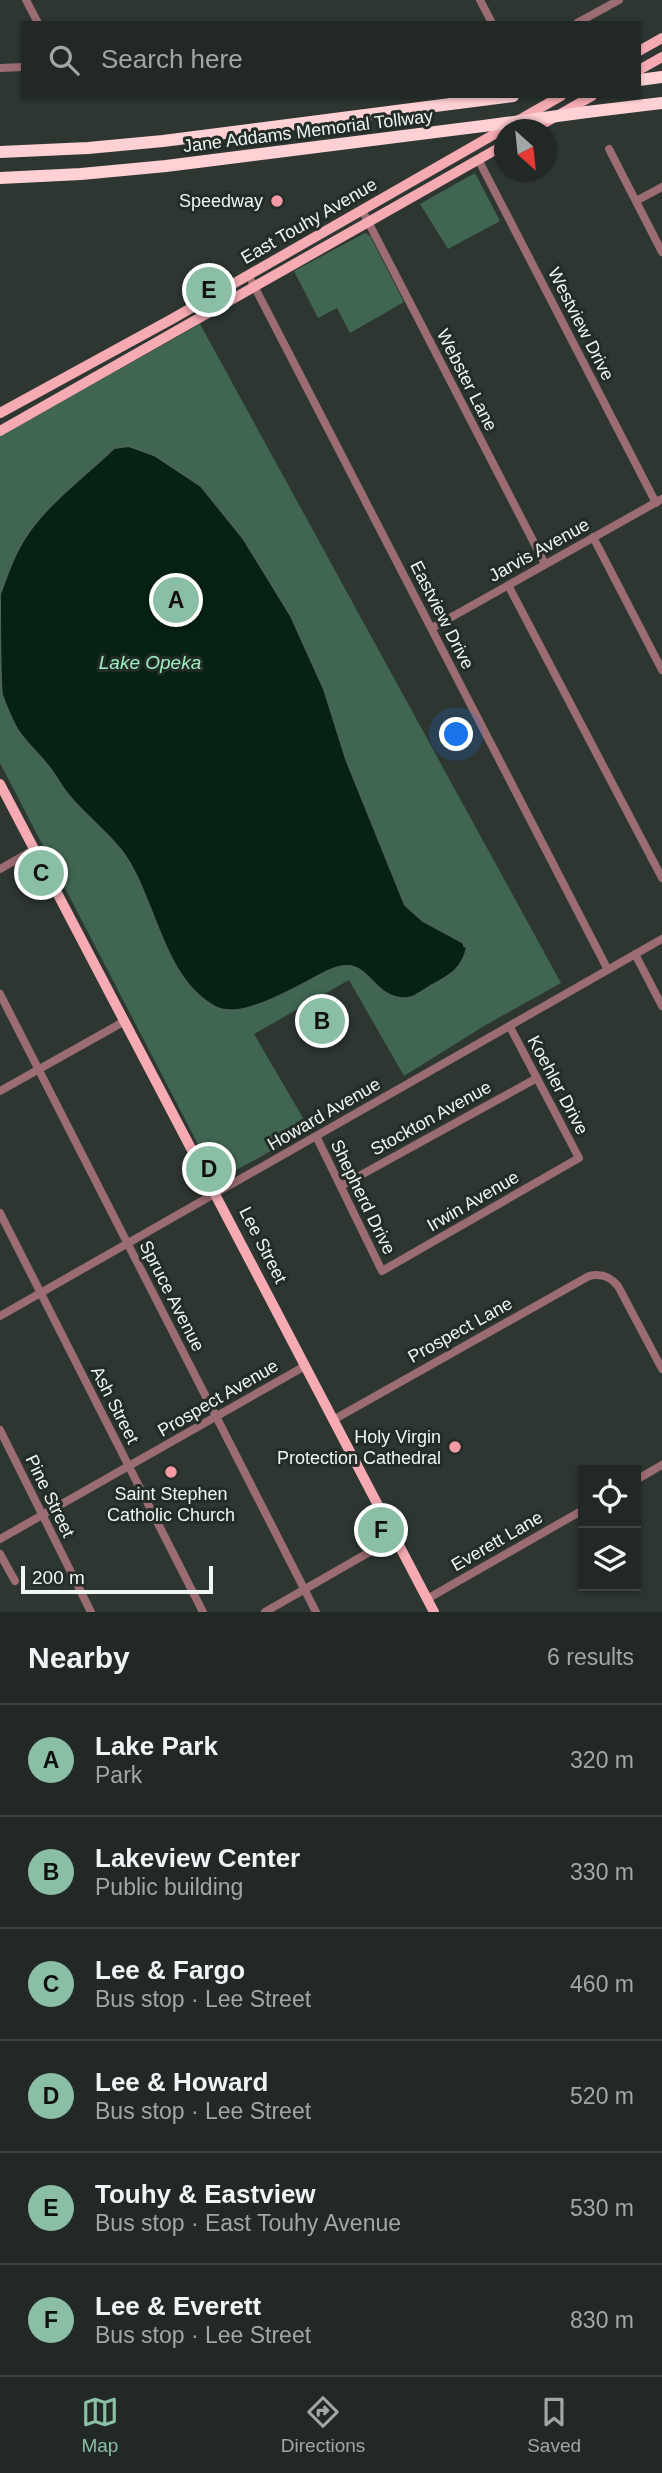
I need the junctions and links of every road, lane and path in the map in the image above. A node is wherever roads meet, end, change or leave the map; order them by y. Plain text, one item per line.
1 (26, 0) edge
2 (480, 0) edge
3 (620, 0) edge
4 (37, 21) edge
5 (491, 21) edge
6 (581, 21) edge
7 (662, 38) edge
8 (641, 50) edge
9 (662, 57) edge
10 (21, 67) edge
11 (0, 68) edge
12 (641, 76) edge
13 (662, 77) edge
14 (498, 98) edge
15 (558, 98) edge
16 (588, 98) edge
17 (662, 103) edge
18 (366, 115) junction
19 (551, 119) edge
20 (368, 141) junction
21 (609, 149) dead end
22 (494, 151) edge
23 (0, 152) edge
24 (478, 159) junction
25 (0, 178) edge
26 (662, 187) edge
27 (636, 201) junction
28 (362, 210) junction
29 (369, 223) junction
30 (662, 252) edge
31 (249, 275) junction
32 (255, 287) junction
33 (0, 413) edge
34 (0, 431) edge
35 (659, 501) edge
36 (593, 537) junction
37 (545, 564) junction
38 (508, 585) junction
39 (432, 628) junction
40 (662, 670) edge
41 (0, 784) edge
42 (35, 849) junction
43 (0, 869) edge
44 (662, 878) edge
45 (662, 939) edge
46 (635, 954) junction
47 (608, 970) junction
48 (0, 993) edge
49 (662, 1006) edge
50 (125, 1021) junction
51 (510, 1027) junction
52 (39, 1069) junction
53 (537, 1077) junction
54 (0, 1091) edge
55 (316, 1136) junction
56 (579, 1158) joint
57 (341, 1186) junction
58 (216, 1194) junction
59 (0, 1213) edge
60 (128, 1243) junction
61 (382, 1271) joint
62 (40, 1293) junction
63 (0, 1316) edge
64 (305, 1366) junction
65 (662, 1369) edge
66 (215, 1417) junction
67 (333, 1420) junction
68 (0, 1430) edge
69 (662, 1465) edge
70 (128, 1467) junction
71 (641, 1477) edge
72 (578, 1513) edge
73 (42, 1516) junction
74 (394, 1538) junction
75 (0, 1539) edge
76 (0, 1554) edge
77 (15, 1581) dead end
78 (305, 1589) junction
79 (427, 1599) junction
80 (91, 1612) edge
81 (203, 1612) edge
82 (265, 1612) edge
83 (316, 1612) edge
84 (435, 1612) edge

1 - 4 street
2 - 5 street
3 - 6 street
7 - 8 main road
9 - 12 main road
10 - 11 street
12 - 13 highway
14 - 18 highway, Jane Addams Memorial Tollway
15 - 28 main road, East Touhy Avenue
16 - 19 main road
17 - 20 highway, Jane Addams Memorial Tollway, bridge
18 - 20 highway
18 - 23 highway, Jane Addams Memorial Tollway
20 - 25 highway, Jane Addams Memorial Tollway
21 - 27 street
22 - 24 main road, East Touhy Avenue
24 - 29 main road, East Touhy Avenue
24 - 35 street, Westview Drive
26 - 27 street
27 - 30 street
28 - 29 street, Webster Lane
28 - 31 main road, East Touhy Avenue
29 - 32 main road, East Touhy Avenue
29 - 37 street, Webster Lane
31 - 32 street, Eastview Drive
31 - 33 main road, East Touhy Avenue
32 - 34 main road, East Touhy Avenue
32 - 39 street, Eastview Drive
35 - 36 street, Jarvis Avenue
36 - 37 street, Jarvis Avenue
36 - 40 street
37 - 38 street, Jarvis Avenue
38 - 39 street, Jarvis Avenue
38 - 44 street
39 - 47 street, Eastview Drive
41 - 42 main road, Lee Street
42 - 43 street
42 - 50 main road, Lee Street
45 - 46 street, Howard Avenue
46 - 47 street, Howard Avenue
46 - 49 street
47 - 51 street, Howard Avenue
48 - 52 street, Spruce Avenue
50 - 52 street
50 - 58 main road, Lee Street
51 - 53 street, Koehler Drive
51 - 55 street, Howard Avenue
52 - 54 street
52 - 60 street, Spruce Avenue
53 - 56 street, Koehler Drive
53 - 57 street, Stockton Avenue
55 - 57 street, Shepherd Drive
55 - 58 street, Howard Avenue
56 - 61 street, Irwin Avenue
57 - 61 street, Shepherd Drive
58 - 60 street, Howard Avenue
58 - 64 main road, Lee Street
59 - 62 street, Ash Street
60 - 62 street, Howard Avenue
60 - 66 street, Spruce Avenue
62 - 63 street, Howard Avenue
62 - 70 street, Ash Street
64 - 66 street, Prospect Avenue
64 - 67 main road, Lee Street
65 - 67 street, Prospect Lane
66 - 70 street, Prospect Avenue
66 - 78 street, Spruce Avenue
67 - 74 main road, Lee Street
68 - 73 street, Pine Street
69 - 71 street
70 - 73 street, Prospect Avenue
70 - 81 street, Ash Street
72 - 79 street, Everett Lane
73 - 75 street, Prospect Avenue
73 - 80 street, Pine Street
74 - 78 street
74 - 79 main road, Lee Street
76 - 77 street
78 - 82 street
78 - 83 street, Spruce Avenue
79 - 84 main road, Lee Street

